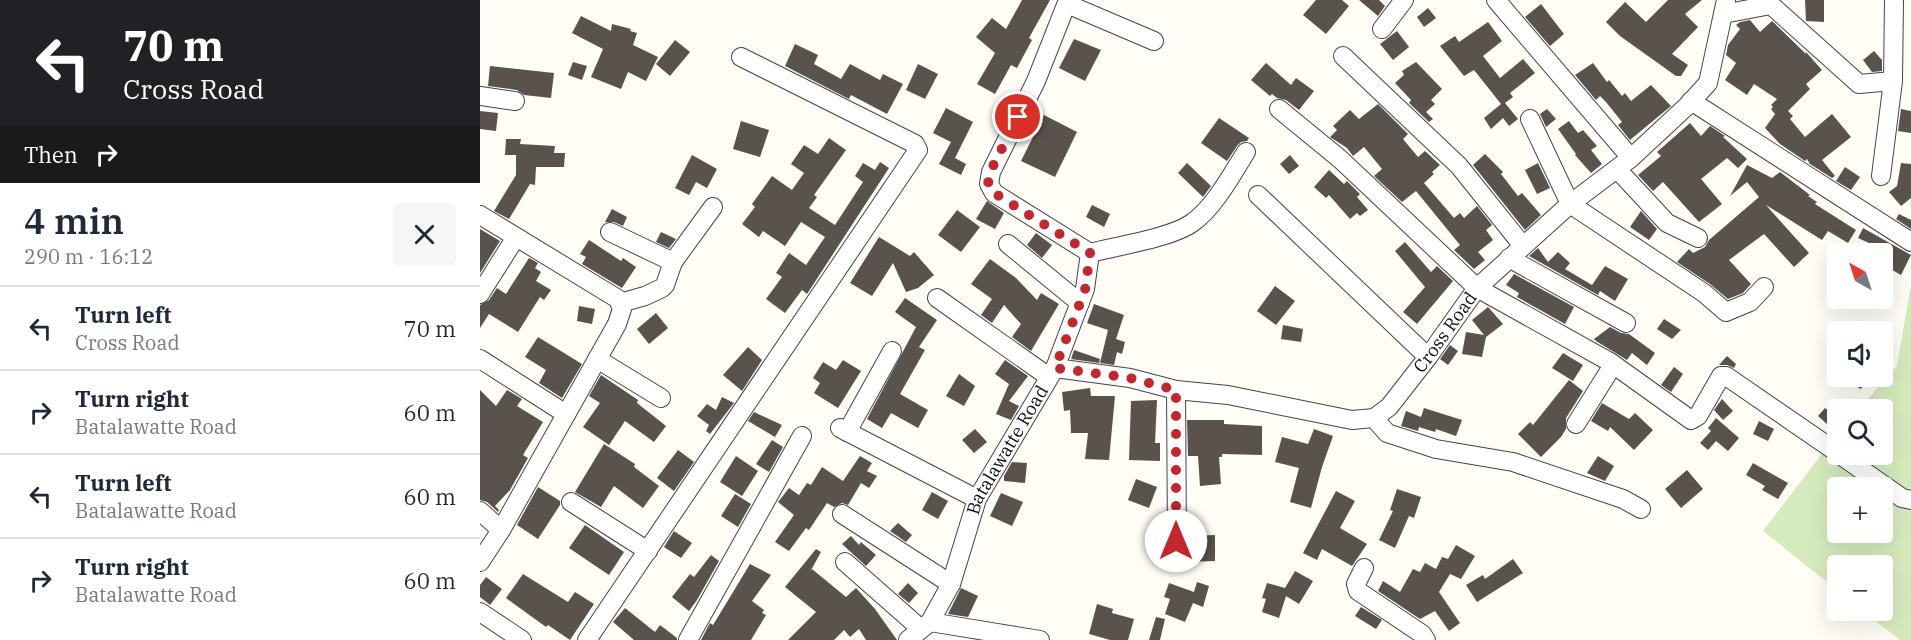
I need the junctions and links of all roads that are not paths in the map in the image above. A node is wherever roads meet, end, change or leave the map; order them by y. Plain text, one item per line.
1 (1404, 0) edge
2 (1496, 0) edge
3 (1894, 0) edge
4 (1067, 2) edge
5 (1725, 7) edge
6 (1382, 29) dead end
7 (1154, 41) dead end
8 (1343, 56) dead end
9 (741, 57) dead end
10 (1893, 81) junction
11 (480, 96) edge
12 (515, 101) dead end
13 (1691, 101) junction
14 (1279, 109) dead end
15 (1530, 119) dead end
16 (1246, 152) dead end
17 (1631, 158) junction
18 (1617, 169) junction
19 (1881, 176) dead end
20 (1258, 195) dead end
21 (1570, 204) junction
22 (713, 207) dead end
23 (480, 215) edge
24 (610, 232) dead end
25 (516, 237) junction
26 (1698, 238) dead end
27 (1911, 242) edge
28 (1008, 244) dead end
29 (1516, 252) junction
30 (1090, 253) junction
31 (673, 262) junction
32 (1764, 287) dead end
33 (1477, 288) junction
34 (480, 294) edge
35 (937, 298) dead end
36 (620, 303) junction
37 (1080, 303) junction
38 (1626, 323) dead end
39 (892, 351) dead end
40 (1428, 357) junction
41 (480, 359) edge
42 (597, 359) junction
43 (1613, 364) junction
44 (1052, 372) junction
45 (1176, 390) junction
46 (661, 398) dead end
47 (566, 414) junction
48 (1374, 418) junction
49 (1576, 424) dead end
50 (802, 436) dead end
51 (1827, 446) edge
52 (1854, 465) edge
53 (977, 499) junction
54 (1911, 500) edge
55 (571, 502) dead end
56 (1641, 509) dead end
57 (480, 511) edge
58 (842, 514) dead end
59 (501, 530) junction
60 (1176, 541) dead end
61 (648, 551) junction
62 (480, 562) edge
63 (845, 562) dead end
64 (1364, 568) dead end
65 (951, 584) junction
66 (480, 612) edge
67 (920, 630) edge
68 (977, 635) edge
69 (522, 640) edge
70 (587, 640) edge
71 (688, 640) edge
72 (1040, 640) edge
73 (1426, 640) edge

1 - 6 street
2 - 17 street
3 - 10 street
4 - 7 street
4 - 30 street
5 - 10 street
5 - 13 street, Cross Road
8 - 29 street
9 - 61 street
10 - 19 street
11 - 12 street
13 - 17 street, Cross Road
13 - 27 street
14 - 33 street
15 - 21 street
16 - 30 street
17 - 18 street, Cross Road
18 - 21 street, Cross Road
18 - 26 street
20 - 40 street
21 - 29 street, Cross Road
21 - 32 street
22 - 31 street
23 - 25 street
24 - 31 street
25 - 34 street
25 - 36 street
28 - 37 street
29 - 33 street, Cross Road
29 - 38 street
30 - 37 street, Batalawatte Road
31 - 36 street
33 - 40 street, Cross Road
33 - 43 street
35 - 44 street
36 - 42 street
37 - 44 street, Batalawatte Road
39 - 53 street
40 - 48 street, Cross Road
41 - 47 street
42 - 46 street
42 - 47 street
43 - 49 street
43 - 51 street
44 - 45 street
44 - 53 street, Batalawatte Road
45 - 48 street
45 - 60 street
47 - 59 street
48 - 56 street
50 - 71 street
52 - 54 street
53 - 65 street, Batalawatte Road
55 - 61 street
57 - 59 street
58 - 65 street
59 - 62 street
61 - 70 street
63 - 67 street
64 - 73 street
65 - 67 street, Batalawatte Road
66 - 69 street
67 - 68 street
68 - 72 street

